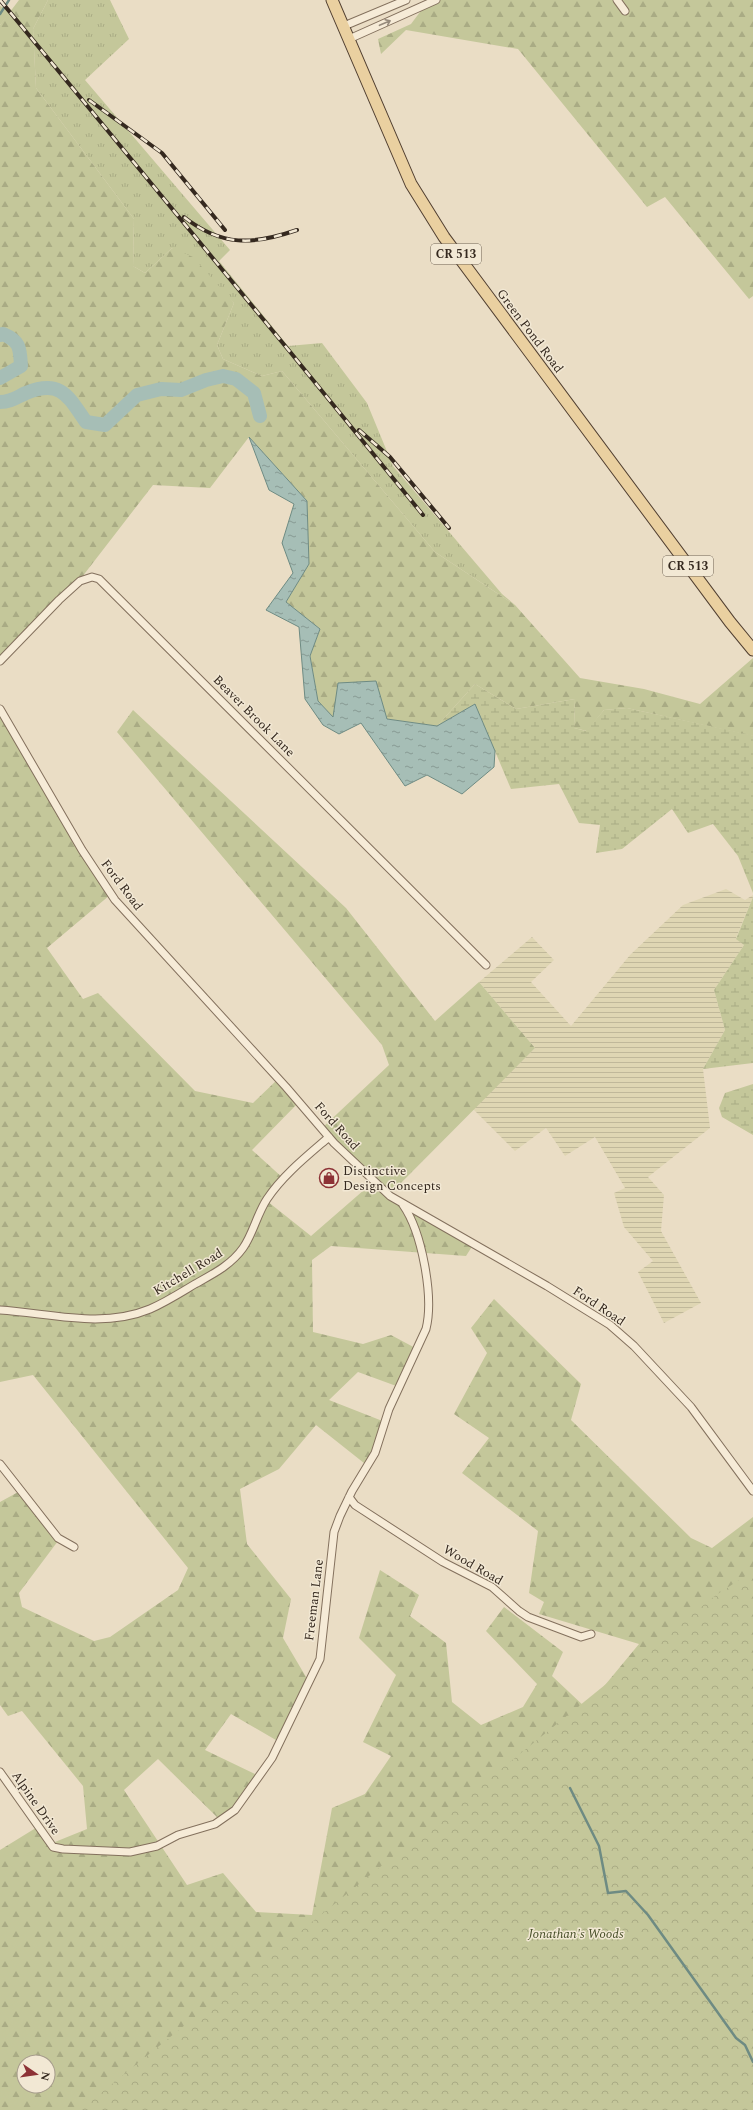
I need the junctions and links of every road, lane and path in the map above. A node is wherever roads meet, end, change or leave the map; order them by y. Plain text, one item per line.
1 (332, 0) edge
2 (406, 0) edge
3 (436, 0) edge
4 (617, 0) edge
5 (625, 11) dead end
6 (344, 26) junction
7 (350, 39) junction
8 (753, 650) edge
9 (0, 661) edge
10 (0, 709) edge
11 (486, 965) dead end
12 (329, 1137) junction
13 (402, 1203) junction
14 (0, 1310) edge
15 (0, 1464) edge
16 (753, 1491) edge
17 (349, 1497) junction
18 (74, 1547) dead end
19 (591, 1634) dead end
20 (0, 1772) edge
21 (53, 1847) joint

1 - 6 main road, Green Pond Road / CR 513
2 - 6 street
7 -> 3 street
4 - 5 street
6 - 7 main road, Green Pond Road / CR 513
7 - 8 main road, Green Pond Road / CR 513
9 - 11 street, Beaver Brook Lane
10 - 12 street, Ford Road
12 - 13 street, Ford Road
12 - 14 street, Kitchell Road
13 - 16 street, Ford Road
13 - 17 street, Freeman Lane
15 - 18 street
17 - 19 street, Wood Road
17 - 21 street, Freeman Lane
20 - 21 street, Alpine Drive

